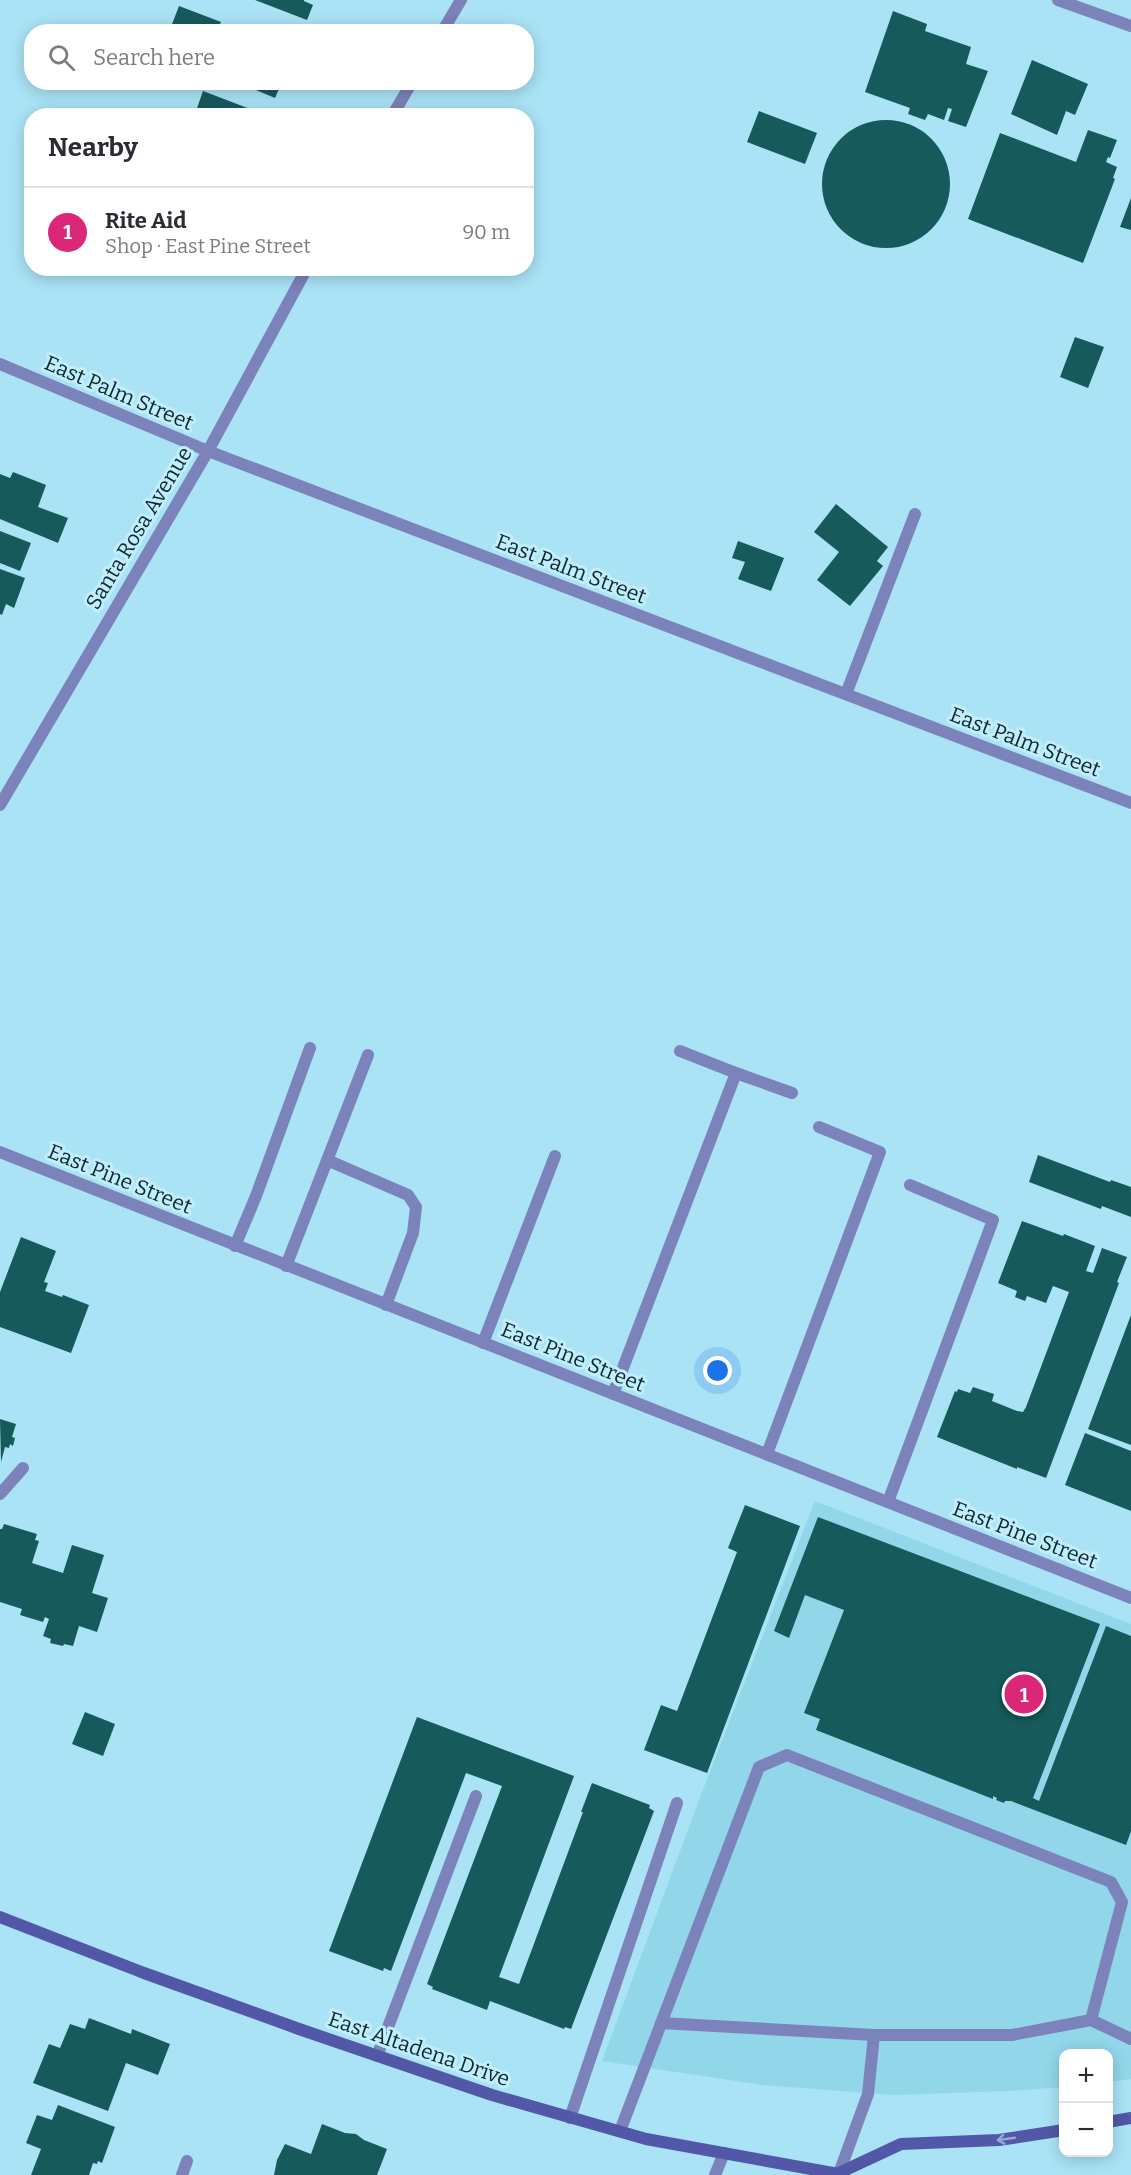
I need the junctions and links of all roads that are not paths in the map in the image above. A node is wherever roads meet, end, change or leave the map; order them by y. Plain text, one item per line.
1 (461, 0) edge
2 (1058, 0) edge
3 (447, 24) edge
4 (1131, 26) edge
5 (407, 90) edge
6 (397, 108) edge
7 (303, 276) edge
8 (0, 364) edge
9 (208, 451) junction
10 (915, 514) dead end
11 (846, 694) junction
12 (1131, 803) edge
13 (0, 805) edge
14 (310, 1048) dead end
15 (680, 1051) dead end
16 (368, 1055) dead end
17 (736, 1072) junction
18 (792, 1093) dead end
19 (819, 1127) dead end
20 (0, 1152) edge
21 (555, 1156) dead end
22 (327, 1160) junction
23 (910, 1185) dead end
24 (235, 1246) junction
25 (286, 1266) junction
26 (386, 1305) junction
27 (483, 1343) junction
28 (614, 1394) junction
29 (767, 1454) junction
30 (23, 1468) dead end
31 (0, 1494) edge
32 (888, 1502) junction
33 (1131, 1598) edge
34 (476, 1796) dead end
35 (677, 1803) dead end
36 (0, 1917) edge
37 (1091, 2020) junction
38 (662, 2023) junction
39 (874, 2035) junction
40 (1131, 2039) edge
41 (377, 2056) junction
42 (570, 2118) junction
43 (1131, 2118) edge
44 (1113, 2121) edge
45 (1059, 2131) edge
46 (620, 2132) junction
47 (724, 2152) junction
48 (187, 2161) dead end
49 (841, 2174) edge
50 (182, 2175) edge
51 (715, 2175) edge

1 - 3 street
2 - 4 street
5 - 6 street
7 - 9 street, Santa Rosa Avenue
8 - 9 street, East Palm Street
9 - 11 street, East Palm Street
9 - 13 street, Santa Rosa Avenue
10 - 11 street
11 - 12 street, East Palm Street
14 - 24 street
15 - 17 street
16 - 22 street
17 - 18 street
17 - 28 street
19 - 29 street
20 - 24 street, East Pine Street
21 - 27 street
22 - 25 street
22 - 26 street
23 - 32 street
24 - 25 street, East Pine Street
25 - 26 street, East Pine Street
26 - 27 street, East Pine Street
27 - 28 street, East Pine Street
28 - 29 street, East Pine Street
29 - 32 street, East Pine Street
30 - 31 street
32 - 33 street, East Pine Street
34 - 41 street
35 - 42 street
36 - 41 main road, East Altadena Drive
37 - 38 street
37 - 39 street
37 - 40 street
38 - 39 street
38 - 46 street
39 - 49 street
41 - 42 main road, East Altadena Drive
42 - 46 main road, East Altadena Drive
43 - 44 main road
45 -> 49 main road
46 - 47 main road, East Altadena Drive
47 - 49 main road, East Altadena Drive
47 - 51 street
48 - 50 street

